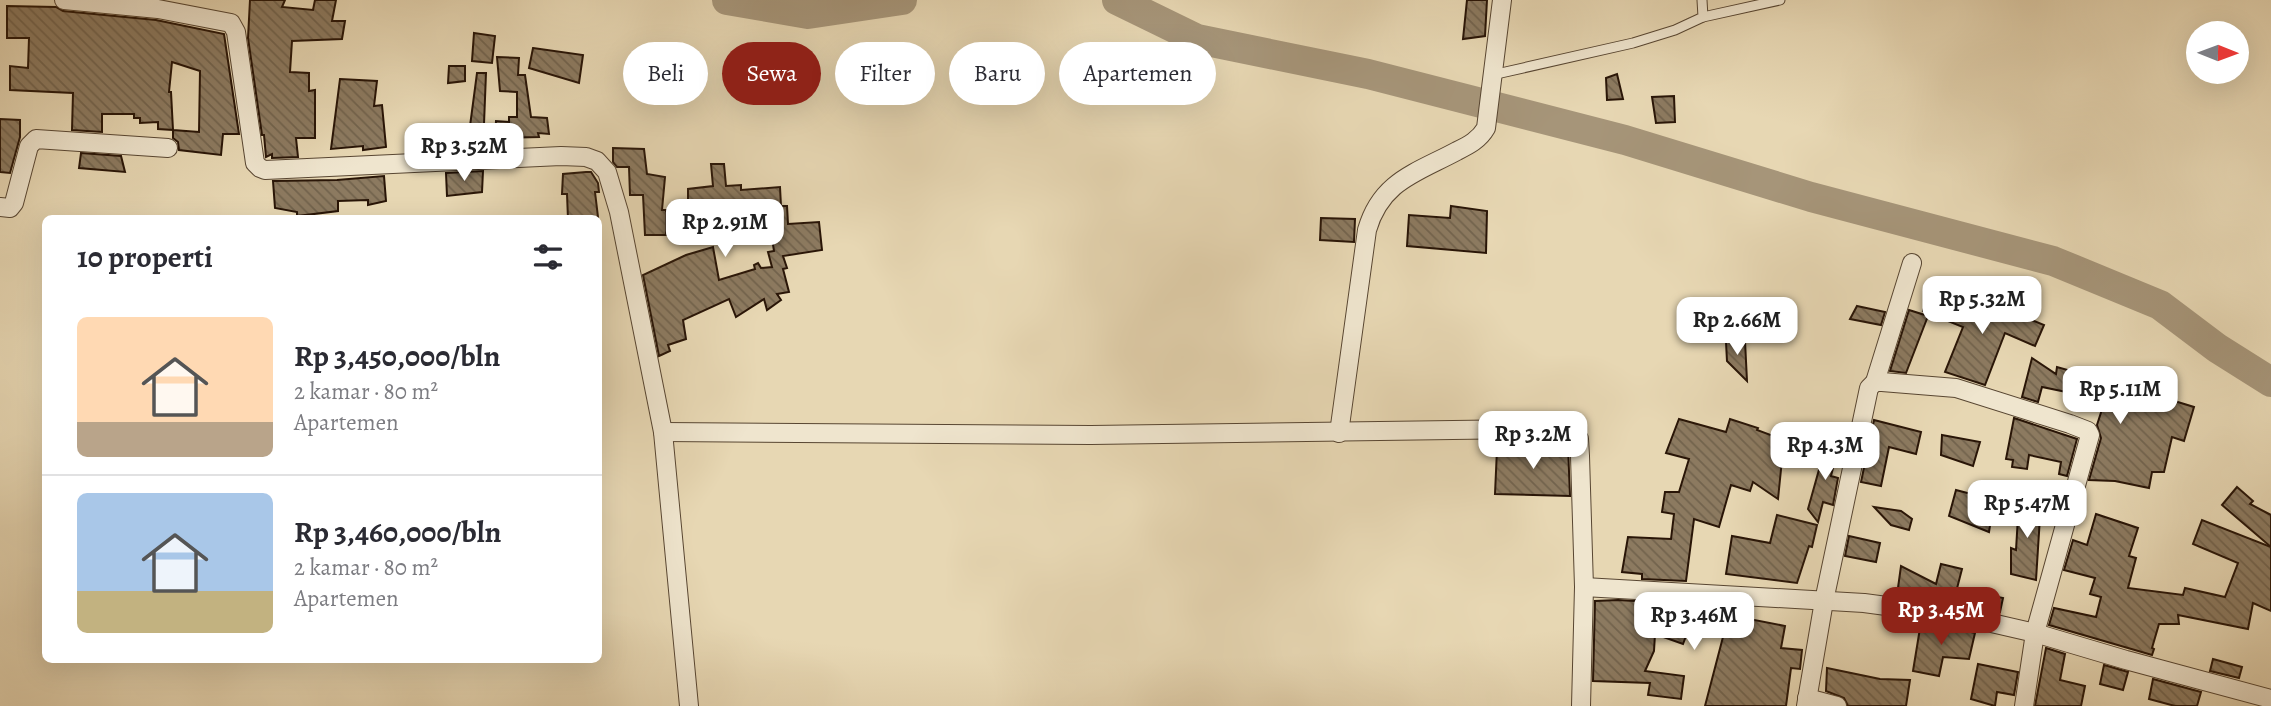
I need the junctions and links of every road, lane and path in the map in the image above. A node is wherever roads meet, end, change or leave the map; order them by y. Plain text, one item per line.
1 (64, 0) edge
2 (1502, 0) edge
3 (1702, 0) edge
4 (1780, 0) edge
5 (1703, 17) junction
6 (1491, 82) junction
7 (168, 148) dead end
8 (0, 207) edge
9 (1912, 263) dead end
10 (1875, 382) junction
11 (663, 432) junction
12 (1339, 433) junction
13 (1584, 587) junction
14 (1824, 601) junction
15 (2035, 633) junction
16 (2271, 699) edge
17 (1807, 702) edge
18 (689, 706) edge
19 (1581, 706) edge
20 (1837, 706) edge
21 (2024, 706) edge

1 - 11 street
2 - 6 street
3 - 5 lane
4 - 5 lane
5 - 6 lane
6 - 12 street
7 - 8 street
9 - 10 street
10 - 14 street
10 - 15 street
11 - 12 street
11 - 18 street
12 - 13 street
13 - 14 street
13 - 19 street
14 - 15 street
14 - 17 street
15 - 16 street
15 - 21 street
17 - 20 street

